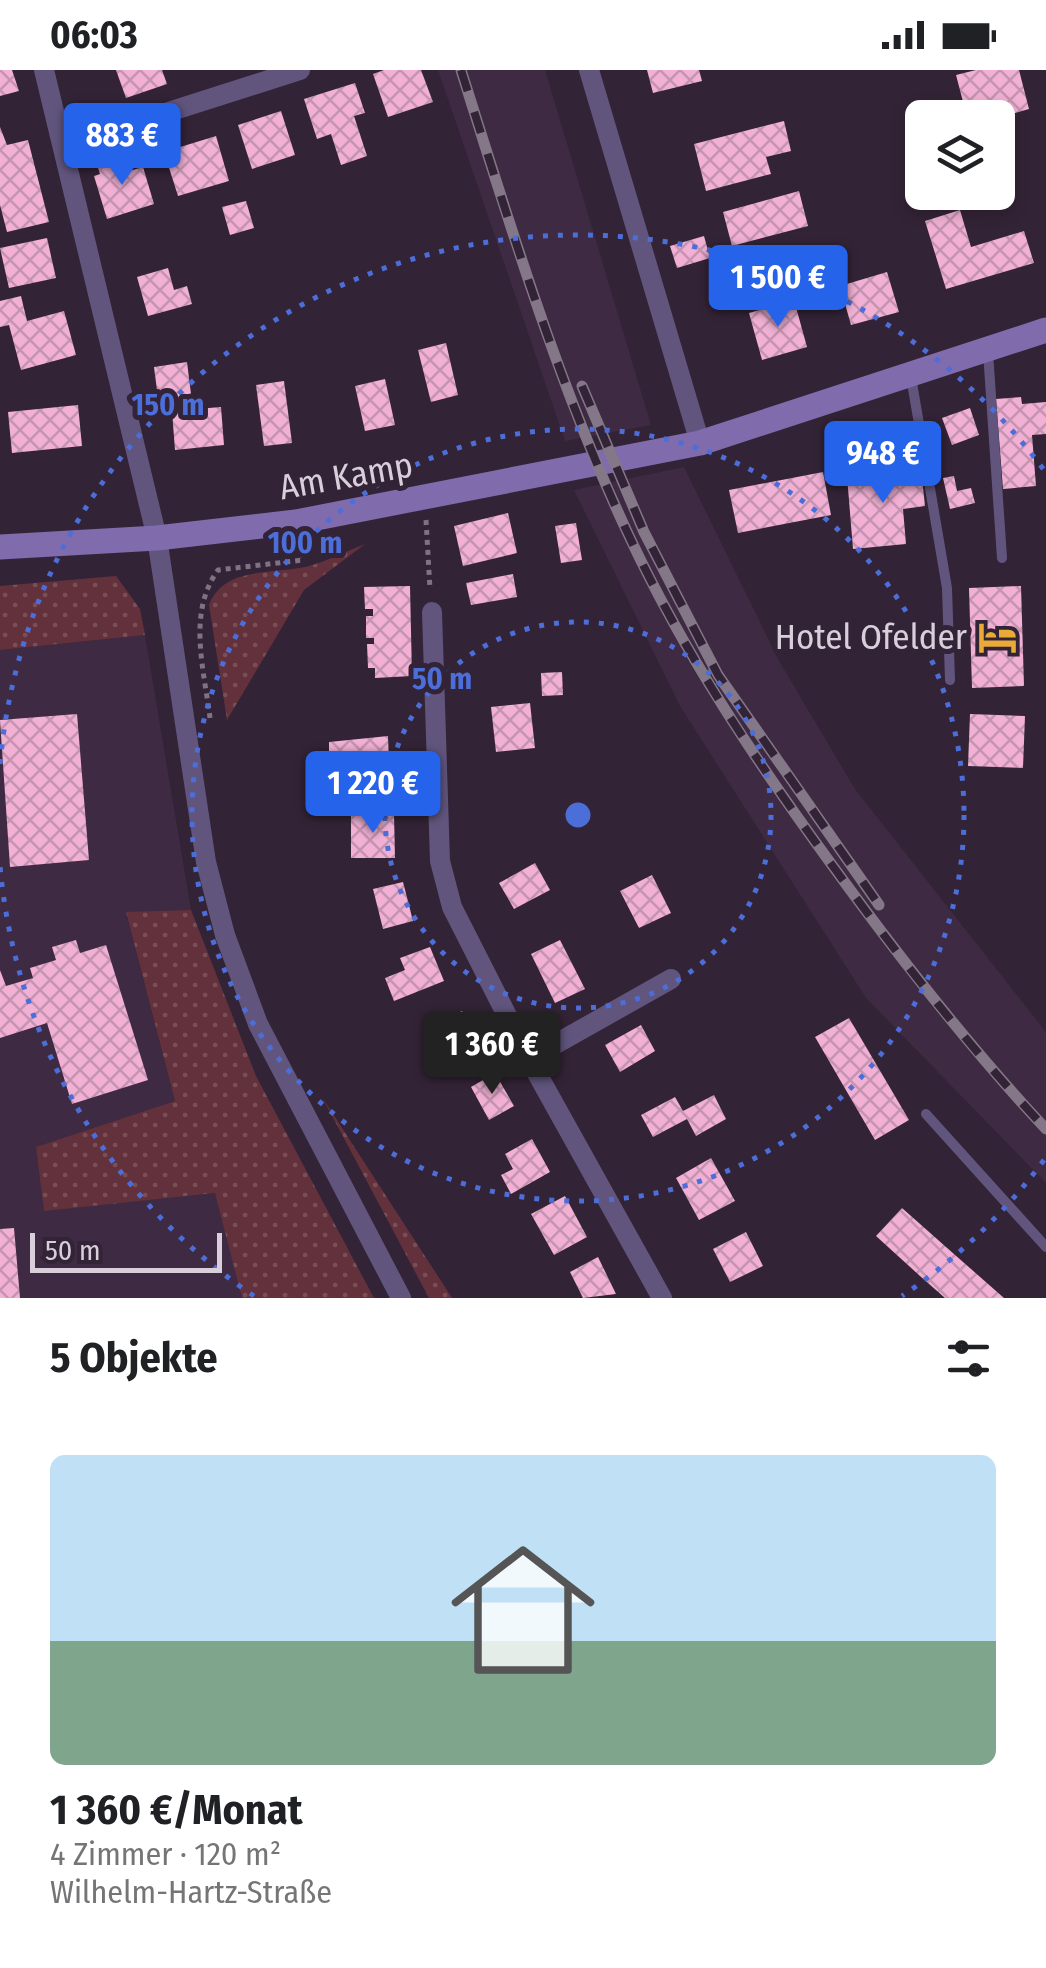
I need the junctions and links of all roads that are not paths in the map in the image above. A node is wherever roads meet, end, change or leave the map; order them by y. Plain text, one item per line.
1 (44, 70) edge
2 (300, 70) edge
3 (589, 70) edge
4 (65, 145) junction
5 (1046, 330) edge
6 (988, 351) junction
7 (911, 376) junction
8 (700, 443) junction
9 (157, 538) junction
10 (0, 547) edge
11 (1002, 558) dead end
12 (432, 612) road end
13 (950, 680) dead end
14 (671, 979) dead end
15 (529, 1059) junction
16 (926, 1114) dead end
17 (1046, 1247) edge
18 (401, 1298) edge
19 (662, 1298) edge

1 - 4 street
2 - 4 street
3 - 8 street
4 - 9 street
5 - 6 main road, Am Kamp
6 - 7 main road, Am Kamp
6 - 11 lane
7 - 8 main road, Am Kamp
7 - 13 lane
8 - 9 main road, Am Kamp
9 - 10 main road, Am Kamp
9 - 18 street
12 - 15 street
14 - 15 street
15 - 19 street
16 - 17 lane

